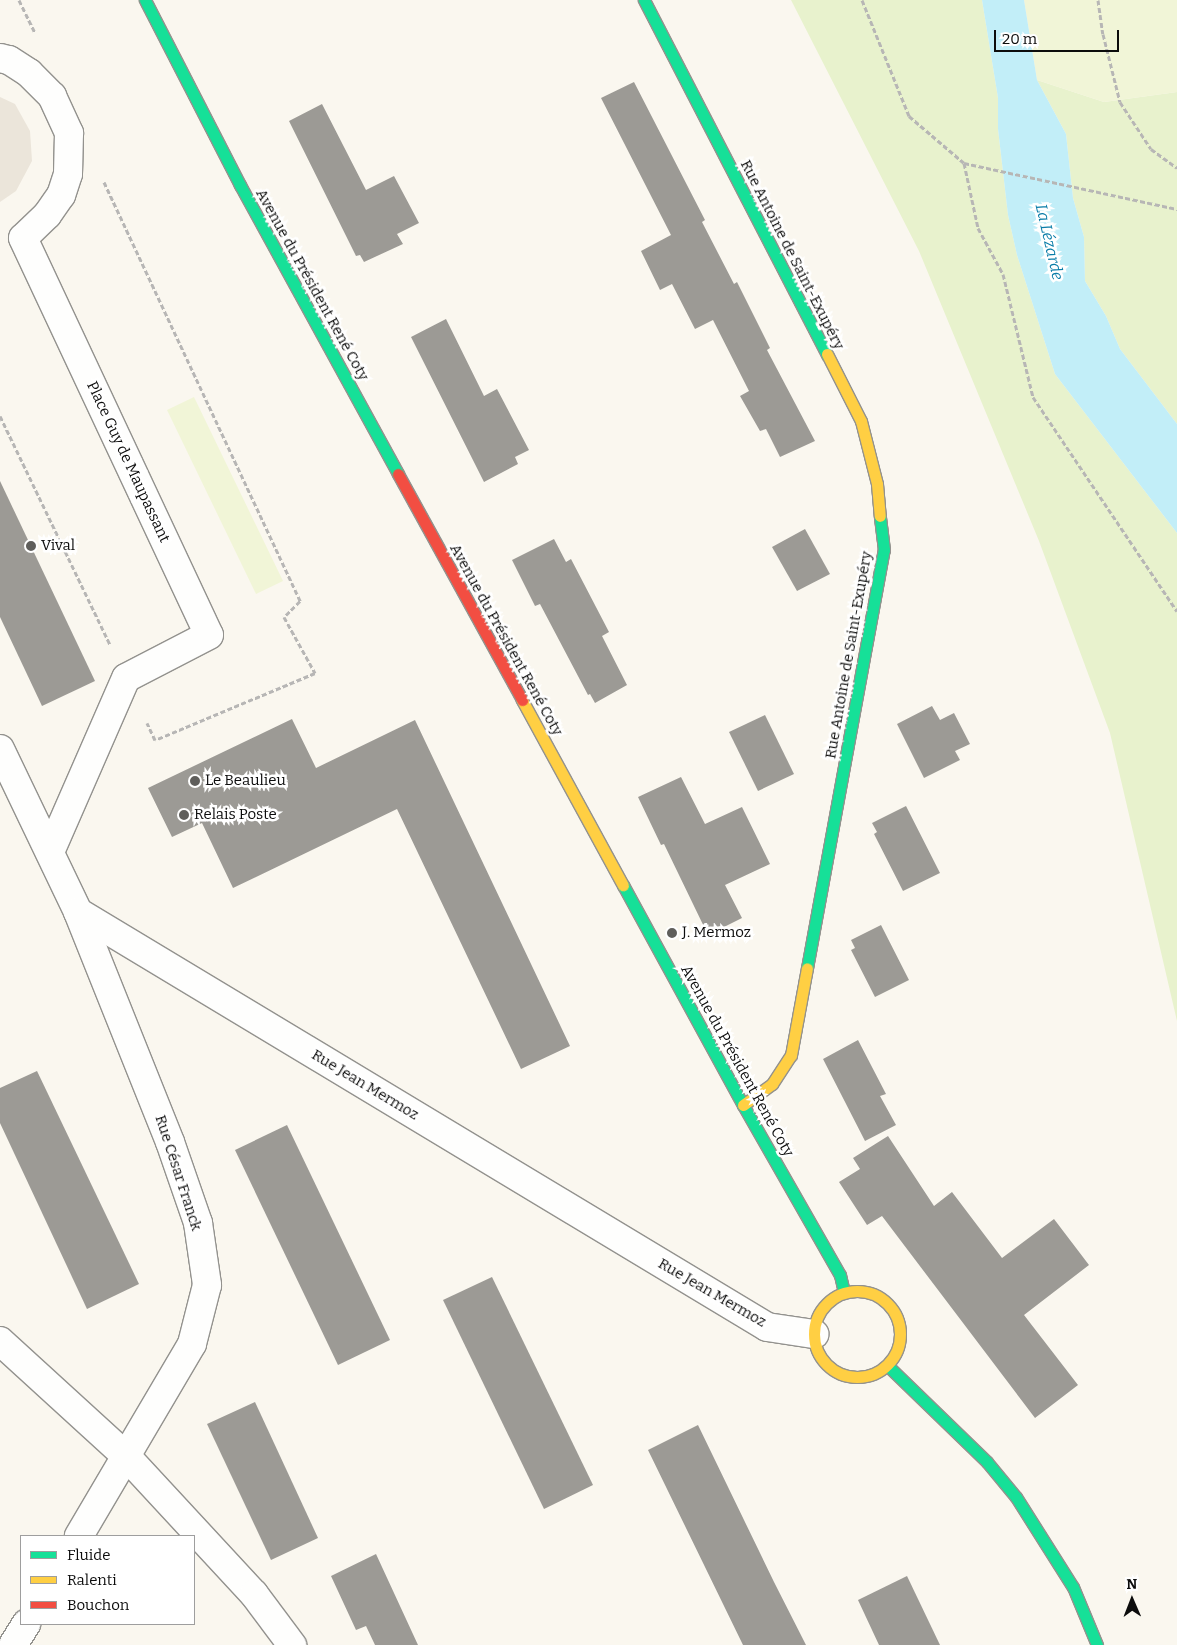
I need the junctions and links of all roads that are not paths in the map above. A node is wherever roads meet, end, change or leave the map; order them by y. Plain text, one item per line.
1 (145, 0) edge
2 (644, 0) edge
3 (0, 58) edge
4 (0, 748) edge
5 (50, 852) junction
6 (78, 912) junction
7 (743, 1105) junction
8 (844, 1292) junction
9 (814, 1334) junction
10 (0, 1341) edge
11 (888, 1366) junction
12 (127, 1457) junction
13 (80, 1535) edge
14 (25, 1625) edge
15 (13, 1645) edge
16 (292, 1645) edge
17 (1098, 1645) edge

1 - 7 street, Avenue du Président René Coty
2 - 7 street, Rue Antoine de Saint-Exupéry
3 - 5 street, Place Guy de Maupassant
4 - 5 street
5 - 6 street
6 - 9 street, Rue Jean Mermoz
6 - 12 street, Rue César Franck
7 - 8 street, Avenue du Président René Coty
8 - 9 street
8 - 11 street
9 - 11 street
10 - 12 street
11 - 17 street
12 - 13 street, Rue César Franck
12 - 16 street
14 - 15 street

